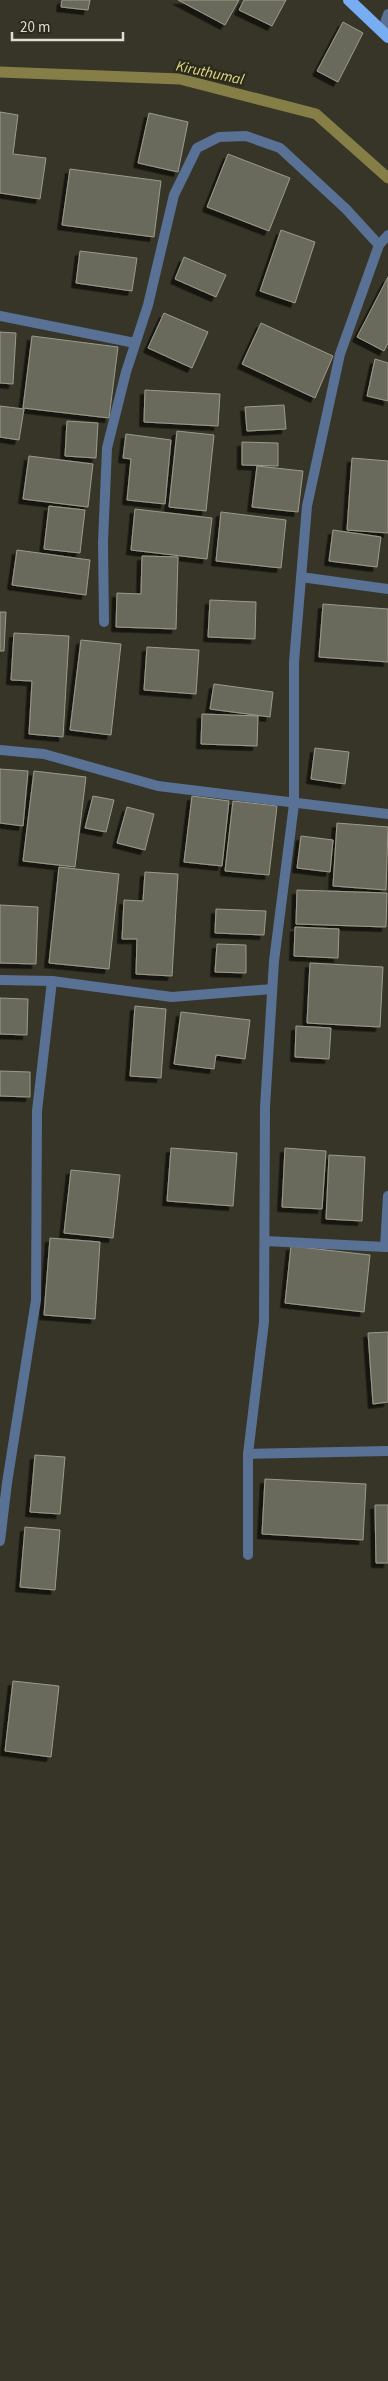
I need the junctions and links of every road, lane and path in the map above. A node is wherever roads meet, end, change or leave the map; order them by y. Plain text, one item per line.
1 (349, 0) edge
2 (388, 14) edge
3 (385, 35) edge
4 (388, 236) edge
5 (379, 245) junction
6 (0, 316) edge
7 (135, 343) junction
8 (301, 577) junction
9 (388, 589) edge
10 (104, 622) dead end
11 (0, 750) edge
12 (294, 804) junction
13 (388, 814) edge
14 (0, 980) edge
15 (52, 981) junction
16 (272, 989) junction
17 (388, 1196) edge
18 (265, 1240) junction
19 (386, 1247) edge
20 (388, 1452) edge
21 (248, 1454) junction
22 (0, 1541) edge
23 (248, 1555) dead end

1 - 3 main road
2 - 3 street
4 - 5 street
5 - 7 street
5 - 8 street
6 - 7 street
7 - 10 street
8 - 9 street
8 - 12 street
11 - 12 street
12 - 13 street
12 - 16 street
14 - 15 street
15 - 16 street
15 - 22 street
16 - 18 street
17 - 19 street
18 - 19 street
18 - 21 street
20 - 21 street
21 - 23 street

